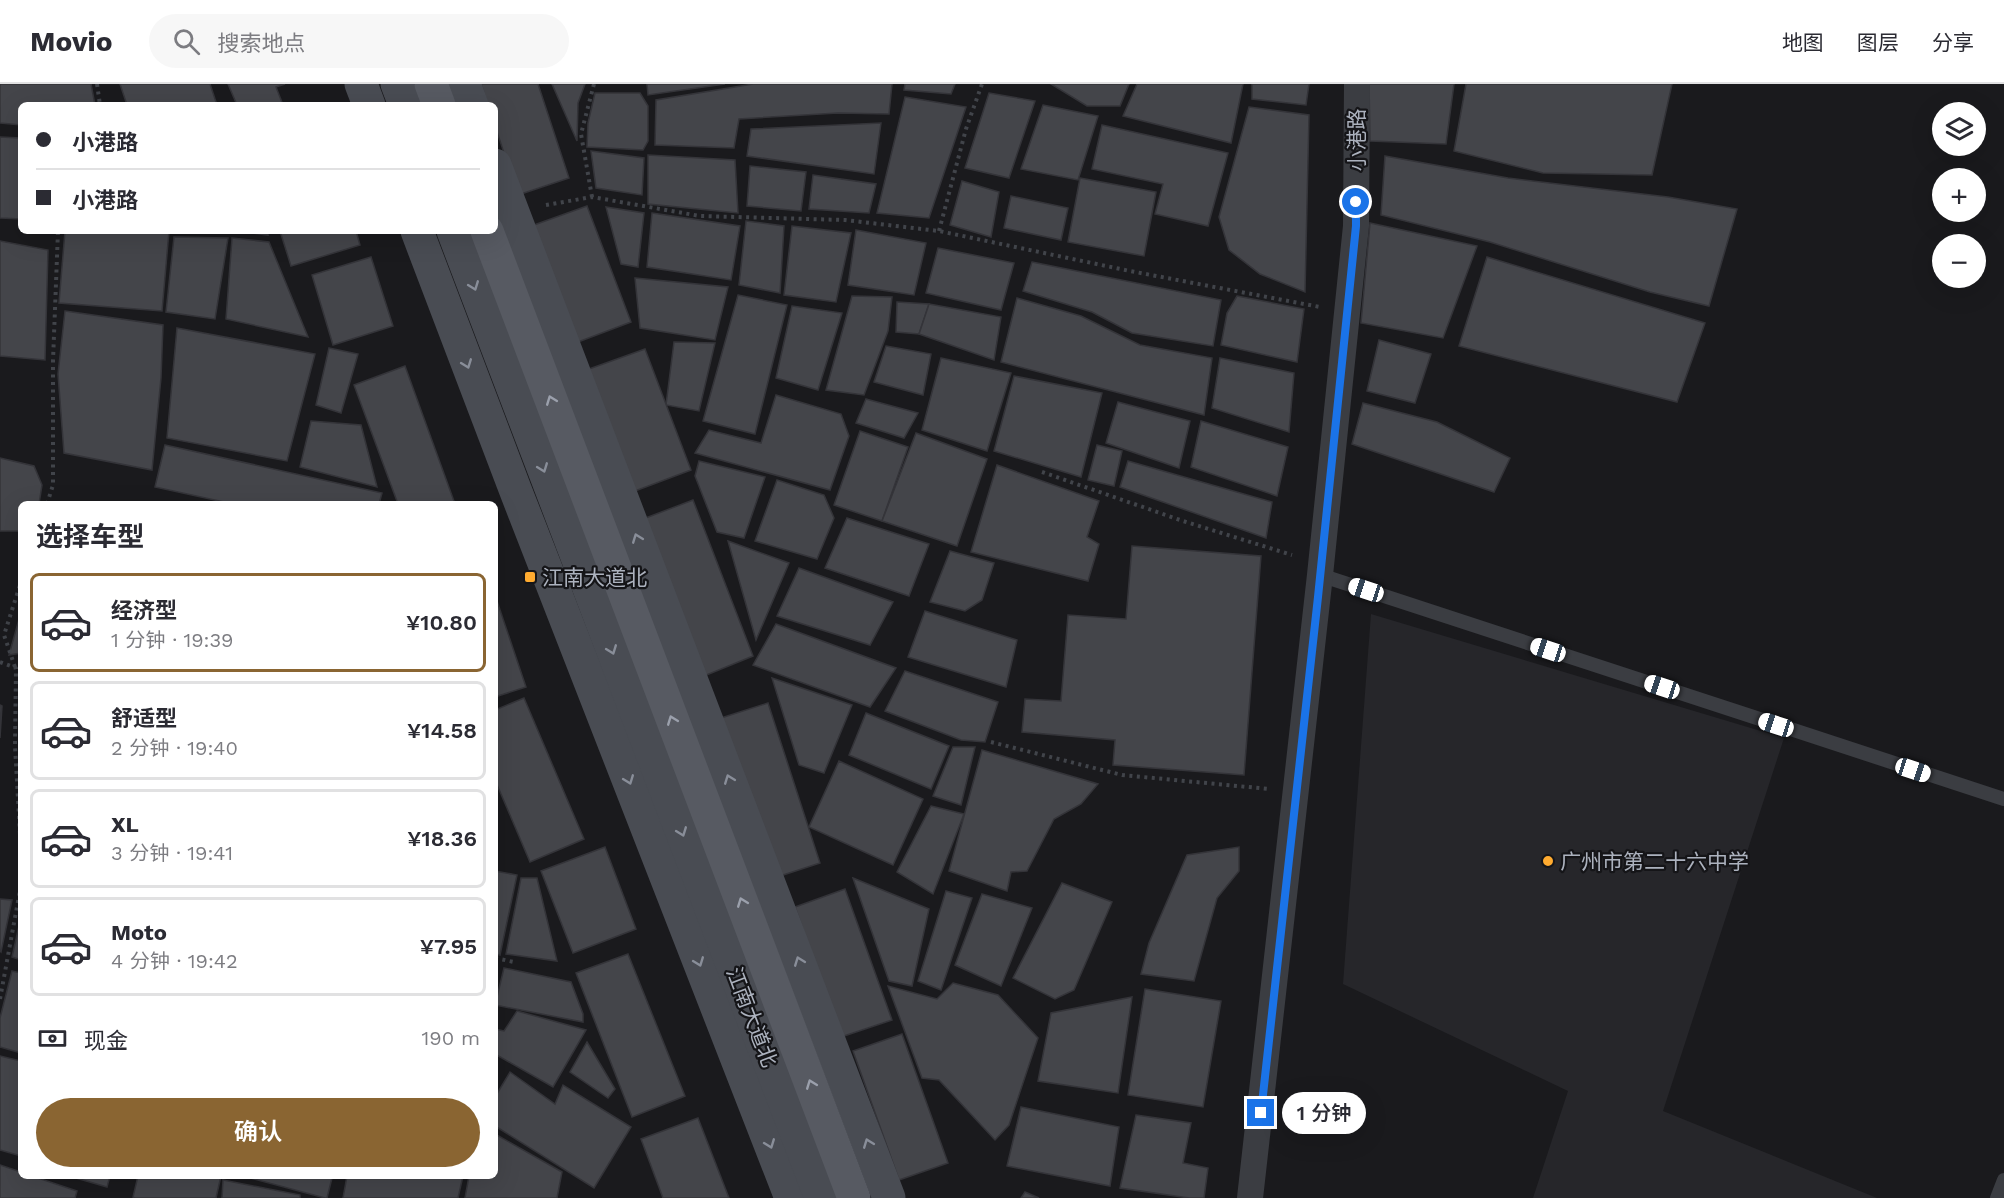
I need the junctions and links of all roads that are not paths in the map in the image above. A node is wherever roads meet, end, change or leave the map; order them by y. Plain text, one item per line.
1 (361, 84) edge
2 (397, 84) edge
3 (431, 84) edge
4 (464, 84) edge
5 (1357, 84) edge
6 (368, 102) edge
7 (404, 102) edge
8 (438, 102) edge
9 (471, 102) edge
10 (498, 173) edge
11 (418, 234) edge
12 (454, 234) edge
13 (488, 234) edge
14 (1321, 570) junction
15 (2004, 800) edge
16 (2004, 1180) edge
17 (791, 1198) edge
18 (821, 1198) edge
19 (854, 1198) edge
20 (889, 1198) edge
21 (1250, 1198) edge
22 (1998, 1198) edge

1 - 6 main road
2 - 7 main road
3 - 8 main road
4 - 9 main road
5 - 14 street, 小港路
20 -> 10 main road
11 -> 17 main road
12 -> 18 main road, 江南大道北
19 -> 13 main road, 江南大道北
14 - 15 lane
14 - 21 street, 小港路
16 - 22 lane

